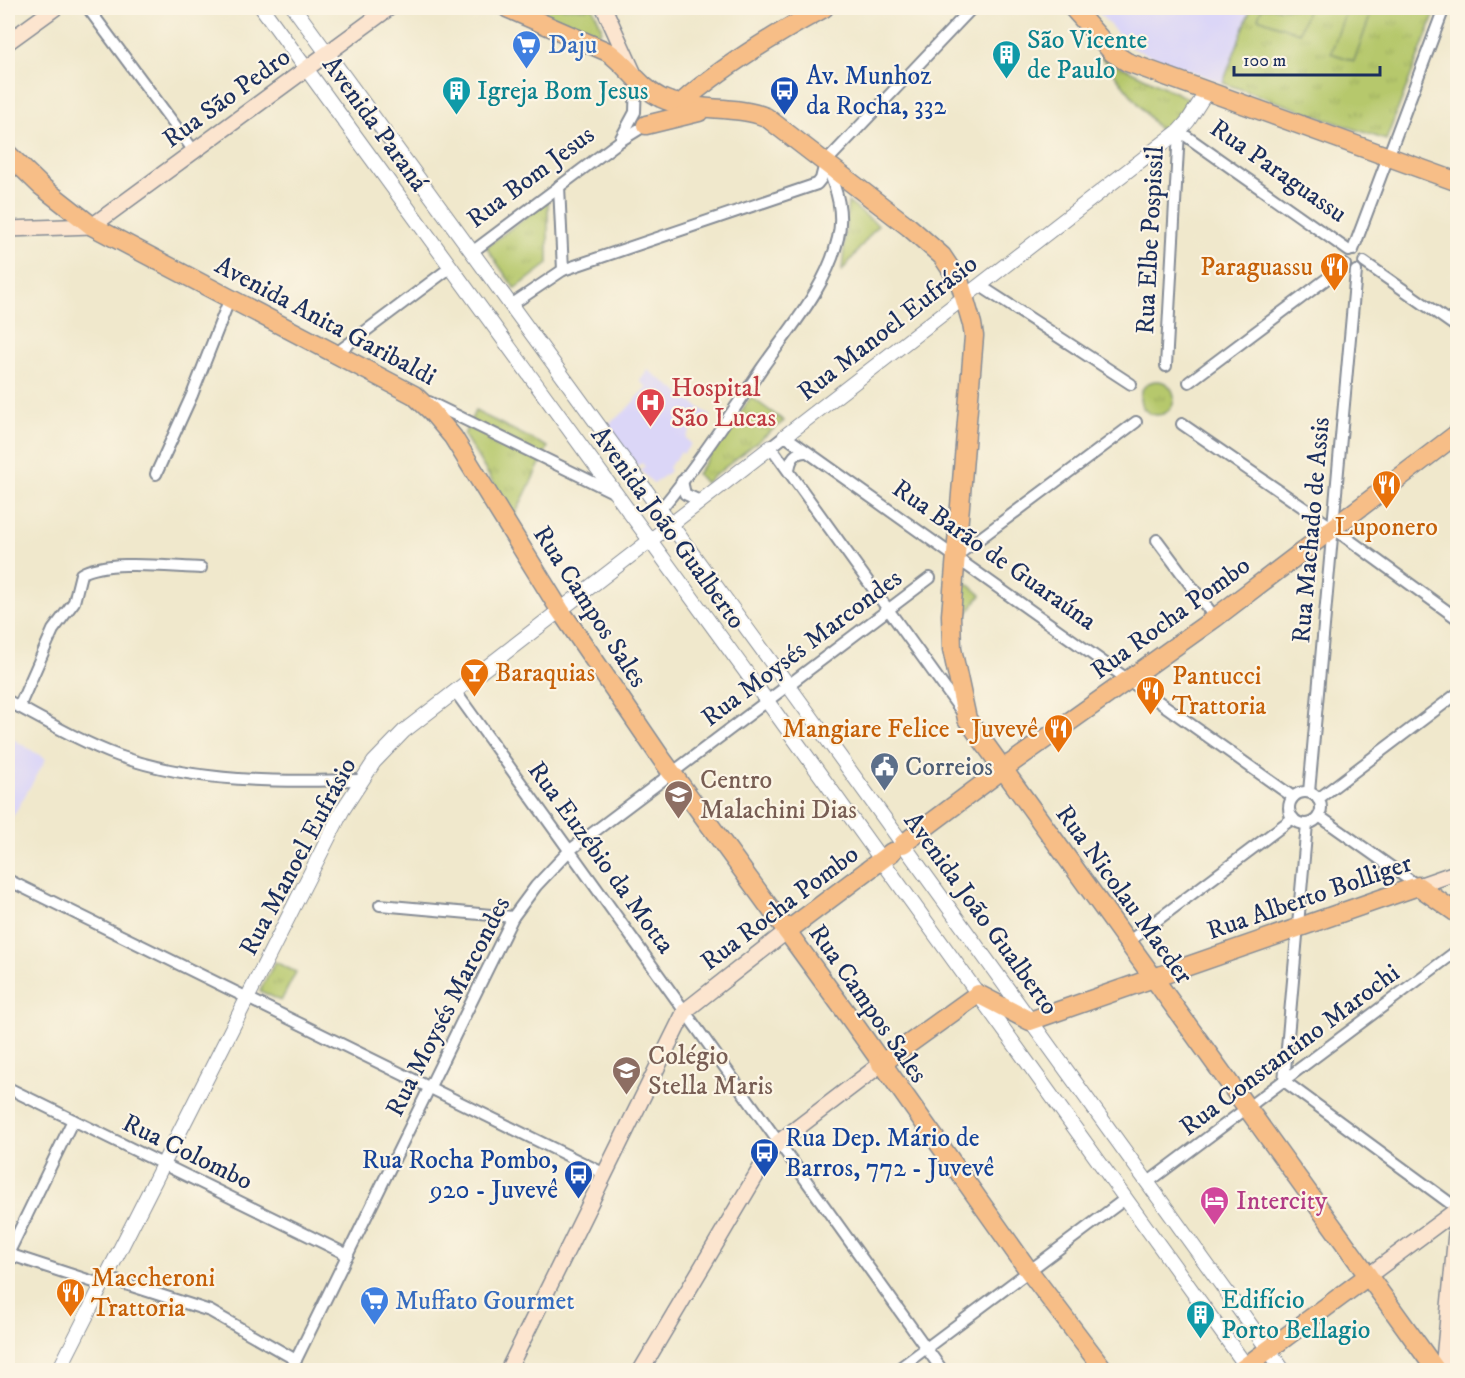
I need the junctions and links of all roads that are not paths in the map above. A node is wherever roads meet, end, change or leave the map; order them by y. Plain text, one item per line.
1 (55, 8) edge
2 (88, 8) edge
3 (262, 8) edge
4 (294, 8) edge
5 (389, 8) edge
6 (507, 8) edge
7 (604, 8) edge
8 (972, 8) edge
9 (1073, 8) edge
10 (1444, 8) edge
11 (818, 9) edge
12 (8, 42) edge
13 (327, 53) junction
14 (306, 68) junction
15 (636, 79) junction
16 (1207, 91) junction
17 (680, 104) junction
18 (713, 109) junction
19 (646, 125) junction
20 (1179, 131) junction
21 (620, 141) junction
22 (194, 151) junction
23 (8, 154) edge
24 (1388, 157) junction
25 (825, 163) junction
26 (1458, 182) edge
27 (559, 186) junction
28 (92, 226) junction
29 (8, 229) edge
30 (1351, 251) junction
31 (472, 252) junction
32 (1364, 262) junction
33 (1345, 265) junction
34 (451, 267) junction
35 (563, 270) junction
36 (1356, 271) junction
37 (972, 291) junction
38 (230, 298) junction
39 (511, 305) junction
40 (1458, 328) edge
41 (335, 354) junction
42 (1166, 366) dead end
43 (1189, 382) dead end
44 (1131, 384) dead end
45 (414, 395) junction
46 (1136, 422) dead end
47 (1182, 424) dead end
48 (1458, 433) edge
49 (785, 436) junction
50 (771, 447) junction
51 (806, 452) junction
52 (789, 471) junction
53 (156, 474) dead end
54 (682, 481) junction
55 (615, 493) junction
56 (700, 501) junction
57 (661, 509) junction
58 (671, 524) junction
59 (1333, 528) junction
60 (1157, 540) dead end
61 (649, 541) junction
62 (955, 557) junction
63 (201, 568) dead end
64 (930, 578) dead end
65 (888, 609) junction
66 (560, 610) junction
67 (1215, 618) junction
68 (1458, 619) edge
69 (1128, 680) junction
70 (788, 685) junction
71 (455, 691) junction
72 (1458, 693) edge
73 (8, 701) edge
74 (767, 701) junction
75 (19, 707) junction
76 (968, 719) junction
77 (1003, 769) junction
78 (672, 773) junction
79 (360, 780) junction
80 (1314, 795) junction
81 (1293, 797) junction
82 (1319, 816) junction
83 (1293, 818) junction
84 (1306, 824) junction
85 (570, 850) junction
86 (892, 852) junction
87 (1450, 874) edge
88 (8, 880) edge
89 (1425, 891) junction
90 (380, 905) dead end
91 (1458, 914) edge
92 (513, 917) junction
93 (1297, 928) junction
94 (787, 931) junction
95 (1128, 942) junction
96 (1458, 950) edge
97 (1154, 977) junction
98 (999, 978) junction
99 (978, 994) junction
100 (248, 998) junction
101 (685, 1011) junction
102 (1030, 1021) junction
103 (881, 1064) junction
104 (1284, 1081) junction
105 (8, 1088) edge
106 (430, 1088) junction
107 (1247, 1108) junction
108 (73, 1120) junction
109 (778, 1142) junction
110 (164, 1165) junction
111 (605, 1174) junction
112 (1147, 1183) junction
113 (1125, 1199) junction
114 (1458, 1210) edge
115 (8, 1254) edge
116 (348, 1255) junction
117 (1029, 1271) junction
118 (1368, 1276) junction
119 (105, 1281) junction
120 (926, 1348) junction
121 (1268, 1350) junction
122 (293, 1365) edge
123 (1245, 1369) edge
124 (59, 1371) edge
125 (508, 1371) edge
126 (641, 1371) edge
127 (897, 1371) edge
128 (942, 1371) edge
129 (1104, 1371) edge
130 (1283, 1371) edge
131 (1436, 1371) edge
132 (1443, 1371) edge

1 - 12 main road
2 - 22 street
3 - 14 street, Avenida Paraná
4 - 13 street, Avenida Paraná
5 - 13 main road, Rua São Pedro
6 - 15 main road
7 - 15 main road
8 - 25 street
9 - 16 main road
10 - 24 street
11 - 17 main road, Rua Bom Jesus
13 - 14 main road, Rua São Pedro
13 - 31 street, Avenida Paraná
14 - 22 main road, Rua São Pedro
14 - 34 street, Avenida Paraná
15 - 17 main road
15 - 21 street, Rua Bom Jesus
16 - 20 street, Rua Elbe Pospissil
16 - 24 main road
17 - 18 main road
17 - 19 street, Rua Bom Jesus
18 - 19 main road
18 - 25 main road
19 - 21 street, Rua Bom Jesus
20 - 30 street, Rua Paraguassu
20 - 37 street, Rua Manoel Eufrásio
20 - 42 street, Rua Elbe Pospissil
21 - 27 street, Rua Bom Jesus
22 - 28 main road, Rua São Pedro
23 - 28 main road
24 - 26 main road
24 - 30 street
25 - 35 street
25 - 37 main road
25 - 54 street
27 - 31 street, Rua Bom Jesus
27 - 35 street
28 - 29 main road, Avenida Anita Garibaldi
28 - 38 main road, Avenida Anita Garibaldi
30 - 32 street
30 - 33 street
31 - 39 street, Avenida João Gualberto
32 - 36 street
32 - 40 street
33 - 36 street
33 - 43 street
34 - 41 street
34 - 55 street, Avenida João Gualberto
35 - 39 street
36 - 59 street, Rua Machado de Assis
37 - 44 street
37 - 49 street, Rua Manoel Eufrásio
37 - 62 main road
38 - 41 main road, Avenida Anita Garibaldi
38 - 53 street
39 - 57 street, Avenida João Gualberto
41 - 45 main road, Avenida Anita Garibaldi
45 - 55 street, Avenida Anita Garibaldi
45 - 66 main road, Rua Campos Sales
46 - 62 street
47 - 59 street
48 - 59 main road, Rua Rocha Pombo
49 - 50 street, Rua Manoel Eufrásio
49 - 51 street, Rua Barão de Guaraúna
50 - 52 street, Rua Nicolau Maeder
50 - 56 street, Rua Manoel Eufrásio
51 - 52 street
51 - 62 street, Rua Barão de Guaraúna
52 - 65 street, Rua Nicolau Maeder
54 - 56 street
54 - 57 street
55 - 61 street, Avenida João Gualberto
56 - 58 street, Rua Manoel Eufrásio
57 - 58 street, Avenida João Gualberto
58 - 61 street, Rua Manoel Eufrásio
58 - 70 street, Avenida João Gualberto
59 - 67 main road, Rua Rocha Pombo
59 - 68 street
59 - 80 street, Rua Machado de Assis
60 - 67 street
61 - 66 street, Rua Manoel Eufrásio
61 - 74 street, Avenida João Gualberto
62 - 69 street, Rua Barão de Guaraúna
62 - 76 main road
63 - 75 street
64 - 65 street, Rua Moysés Marcondes
65 - 70 street, Rua Moysés Marcondes
65 - 76 street, Rua Nicolau Maeder
66 - 71 street, Rua Manoel Eufrásio
66 - 78 main road, Rua Campos Sales
67 - 69 main road, Rua Rocha Pombo
69 - 77 main road, Rua Rocha Pombo
69 - 81 street, Rua Barão de Guaraúna
70 - 74 street, Rua Moysés Marcondes
70 - 86 street, Avenida João Gualberto
71 - 79 street, Rua Manoel Eufrásio
71 - 85 street, Rua Euzébio da Motta
72 - 80 street
73 - 75 street
74 - 78 street, Rua Moysés Marcondes
74 - 86 street, Avenida João Gualberto
75 - 79 street
76 - 77 main road, Rua Nicolau Maeder
77 - 86 main road, Rua Rocha Pombo
77 - 95 main road, Rua Nicolau Maeder
78 - 85 street, Rua Moysés Marcondes
78 - 94 main road, Rua Campos Sales
79 - 100 street, Rua Manoel Eufrásio
80 - 81 street
80 - 82 street
81 - 83 street
82 - 84 street
82 - 89 street
83 - 84 street
83 - 95 street
84 - 93 street
85 - 92 street, Rua Moysés Marcondes
85 - 101 street, Rua Euzébio da Motta
86 - 94 main road, Rua Rocha Pombo
86 - 98 street, Avenida João Gualberto
86 - 99 street, Avenida João Gualberto
87 - 89 main road, Rua Alberto Bolliger
88 - 100 street
89 - 91 main road
89 - 93 main road, Rua Alberto Bolliger
90 - 92 street
92 - 106 street, Rua Moysés Marcondes
93 - 97 main road, Rua Alberto Bolliger
93 - 104 street
94 - 101 main road, Rua Rocha Pombo
94 - 103 main road, Rua Campos Sales
95 - 97 main road, Rua Nicolau Maeder
96 - 104 street, Rua Constantino Marochi
97 - 102 main road, Rua Alberto Bolliger
97 - 107 main road, Rua Nicolau Maeder
98 - 99 street
98 - 102 street, Avenida João Gualberto
99 - 102 main road
99 - 103 main road
99 - 113 street, Avenida João Gualberto
100 - 106 street
100 - 110 street, Rua Manoel Eufrásio
101 - 109 street, Rua Euzébio da Motta
101 - 111 main road, Rua Rocha Pombo
102 - 112 street, Avenida João Gualberto
103 - 109 main road
103 - 117 main road, Rua Campos Sales
104 - 107 street, Rua Constantino Marochi
104 - 114 street
105 - 108 street, Rua Colombo
106 - 111 street
106 - 116 street, Rua Moysés Marcondes
107 - 112 street, Rua Constantino Marochi
107 - 118 main road, Rua Nicolau Maeder
108 - 110 street, Rua Colombo
108 - 115 street
109 - 120 street, Rua Euzébio da Motta
109 - 126 main road
110 - 116 street, Rua Colombo
110 - 119 street, Rua Manoel Eufrásio
111 - 125 main road, Rua Rocha Pombo
112 - 121 street, Avenida João Gualberto
113 - 117 street
113 - 123 street, Avenida João Gualberto
114 - 118 main road
114 - 132 main road
115 - 119 street
116 - 122 street, Rua Moysés Marcondes
117 - 120 street
117 - 129 main road, Rua Campos Sales
118 - 121 main road
118 - 131 main road, Rua Nicolau Maeder
119 - 122 street
119 - 124 street, Rua Manoel Eufrásio
120 - 127 street
120 - 128 street, Rua Euzébio da Motta
121 - 123 main road
121 - 130 street, Avenida João Gualberto

